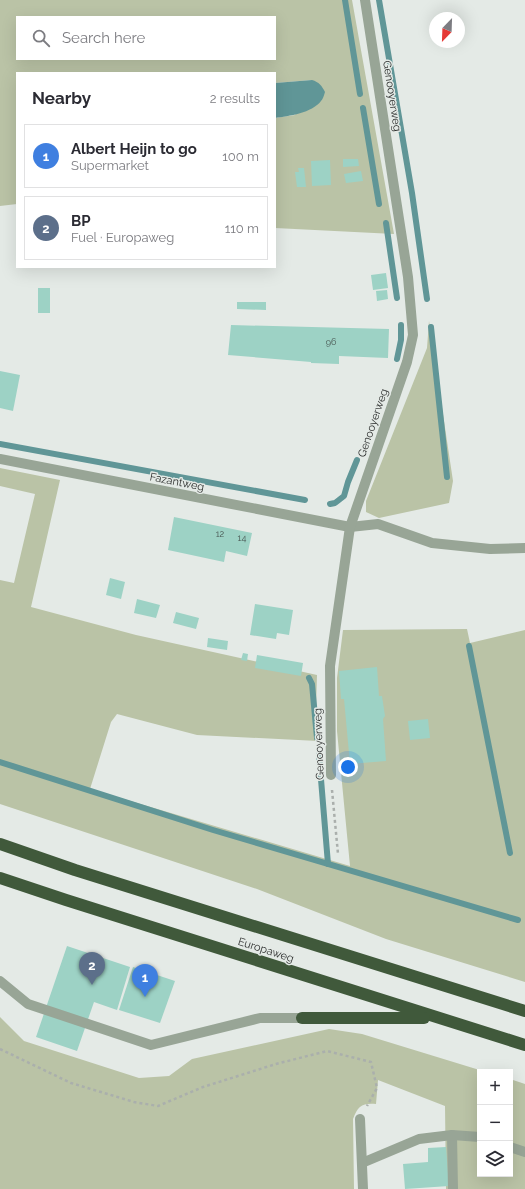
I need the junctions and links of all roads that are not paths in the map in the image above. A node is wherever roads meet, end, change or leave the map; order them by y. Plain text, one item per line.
1 (365, 0) edge
2 (0, 459) edge
3 (350, 527) junction
4 (525, 548) edge
5 (331, 775) road end
6 (0, 844) edge
7 (0, 878) edge
8 (0, 981) edge
9 (525, 1011) edge
10 (302, 1018) joint
11 (436, 1018) junction
12 (525, 1045) edge
13 (360, 1119) road end
14 (452, 1136) junction
15 (477, 1137) edge
16 (513, 1148) edge
17 (525, 1152) edge
18 (362, 1163) junction
19 (363, 1189) edge
20 (453, 1189) edge

1 - 3 street, Genooyerweg
2 - 3 street, Fazantweg
3 - 4 street, Fazantweg
3 - 5 street, Genooyerweg
6 - 9 highway, Europaweg
7 - 11 highway, Europaweg
8 - 10 street
10 - 11 highway
11 - 12 highway, Europaweg
13 - 18 street
14 - 15 street
14 - 18 street
14 - 20 street
16 - 17 street
18 - 19 street

